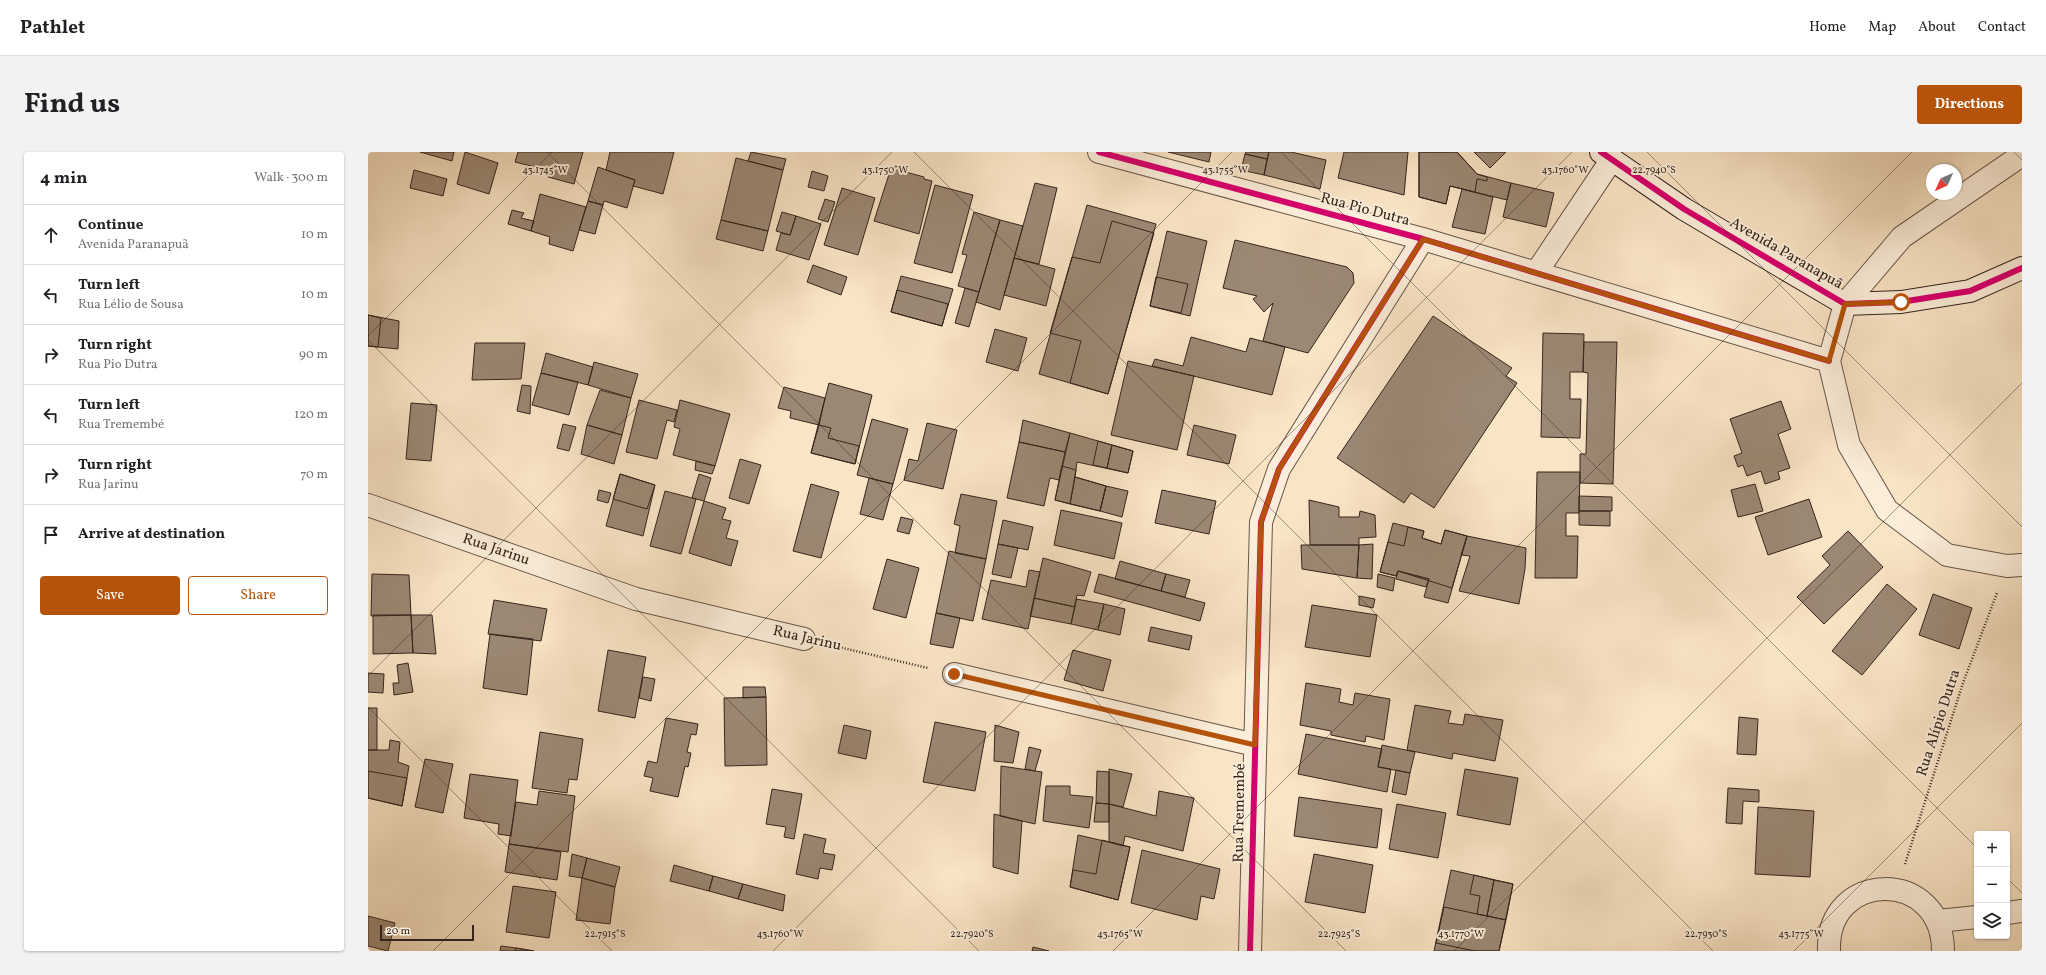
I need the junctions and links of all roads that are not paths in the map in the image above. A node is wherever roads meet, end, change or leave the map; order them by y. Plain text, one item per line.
1 (1099, 152) edge
2 (2022, 155) edge
3 (1607, 156) edge
4 (1423, 239) junction
5 (2022, 268) edge
6 (1536, 273) junction
7 (1845, 304) junction
8 (1829, 361) junction
9 (368, 505) edge
10 (2015, 565) edge
11 (804, 639) road end
12 (954, 674) road end
13 (1255, 745) junction
14 (2022, 911) edge
15 (2010, 913) edge
16 (1974, 916) edge
17 (1938, 921) junction
18 (1250, 951) edge
19 (1829, 951) edge
20 (1943, 951) edge

1 - 4 street, Rua Pio Dutra
2 - 7 street
3 - 6 street
3 - 7 street, Avenida Paranapuã
4 - 6 street, Rua Pio Dutra
4 - 13 street, Rua Tremembé
5 - 7 street, Avenida Paranapuã
6 - 8 street, Rua Pio Dutra
7 - 8 street
8 - 10 street
9 - 11 street, Rua Jarinu
12 - 13 street
13 - 18 street, Rua Tremembé
14 - 15 street
16 - 17 street
17 - 19 street
17 - 20 street

